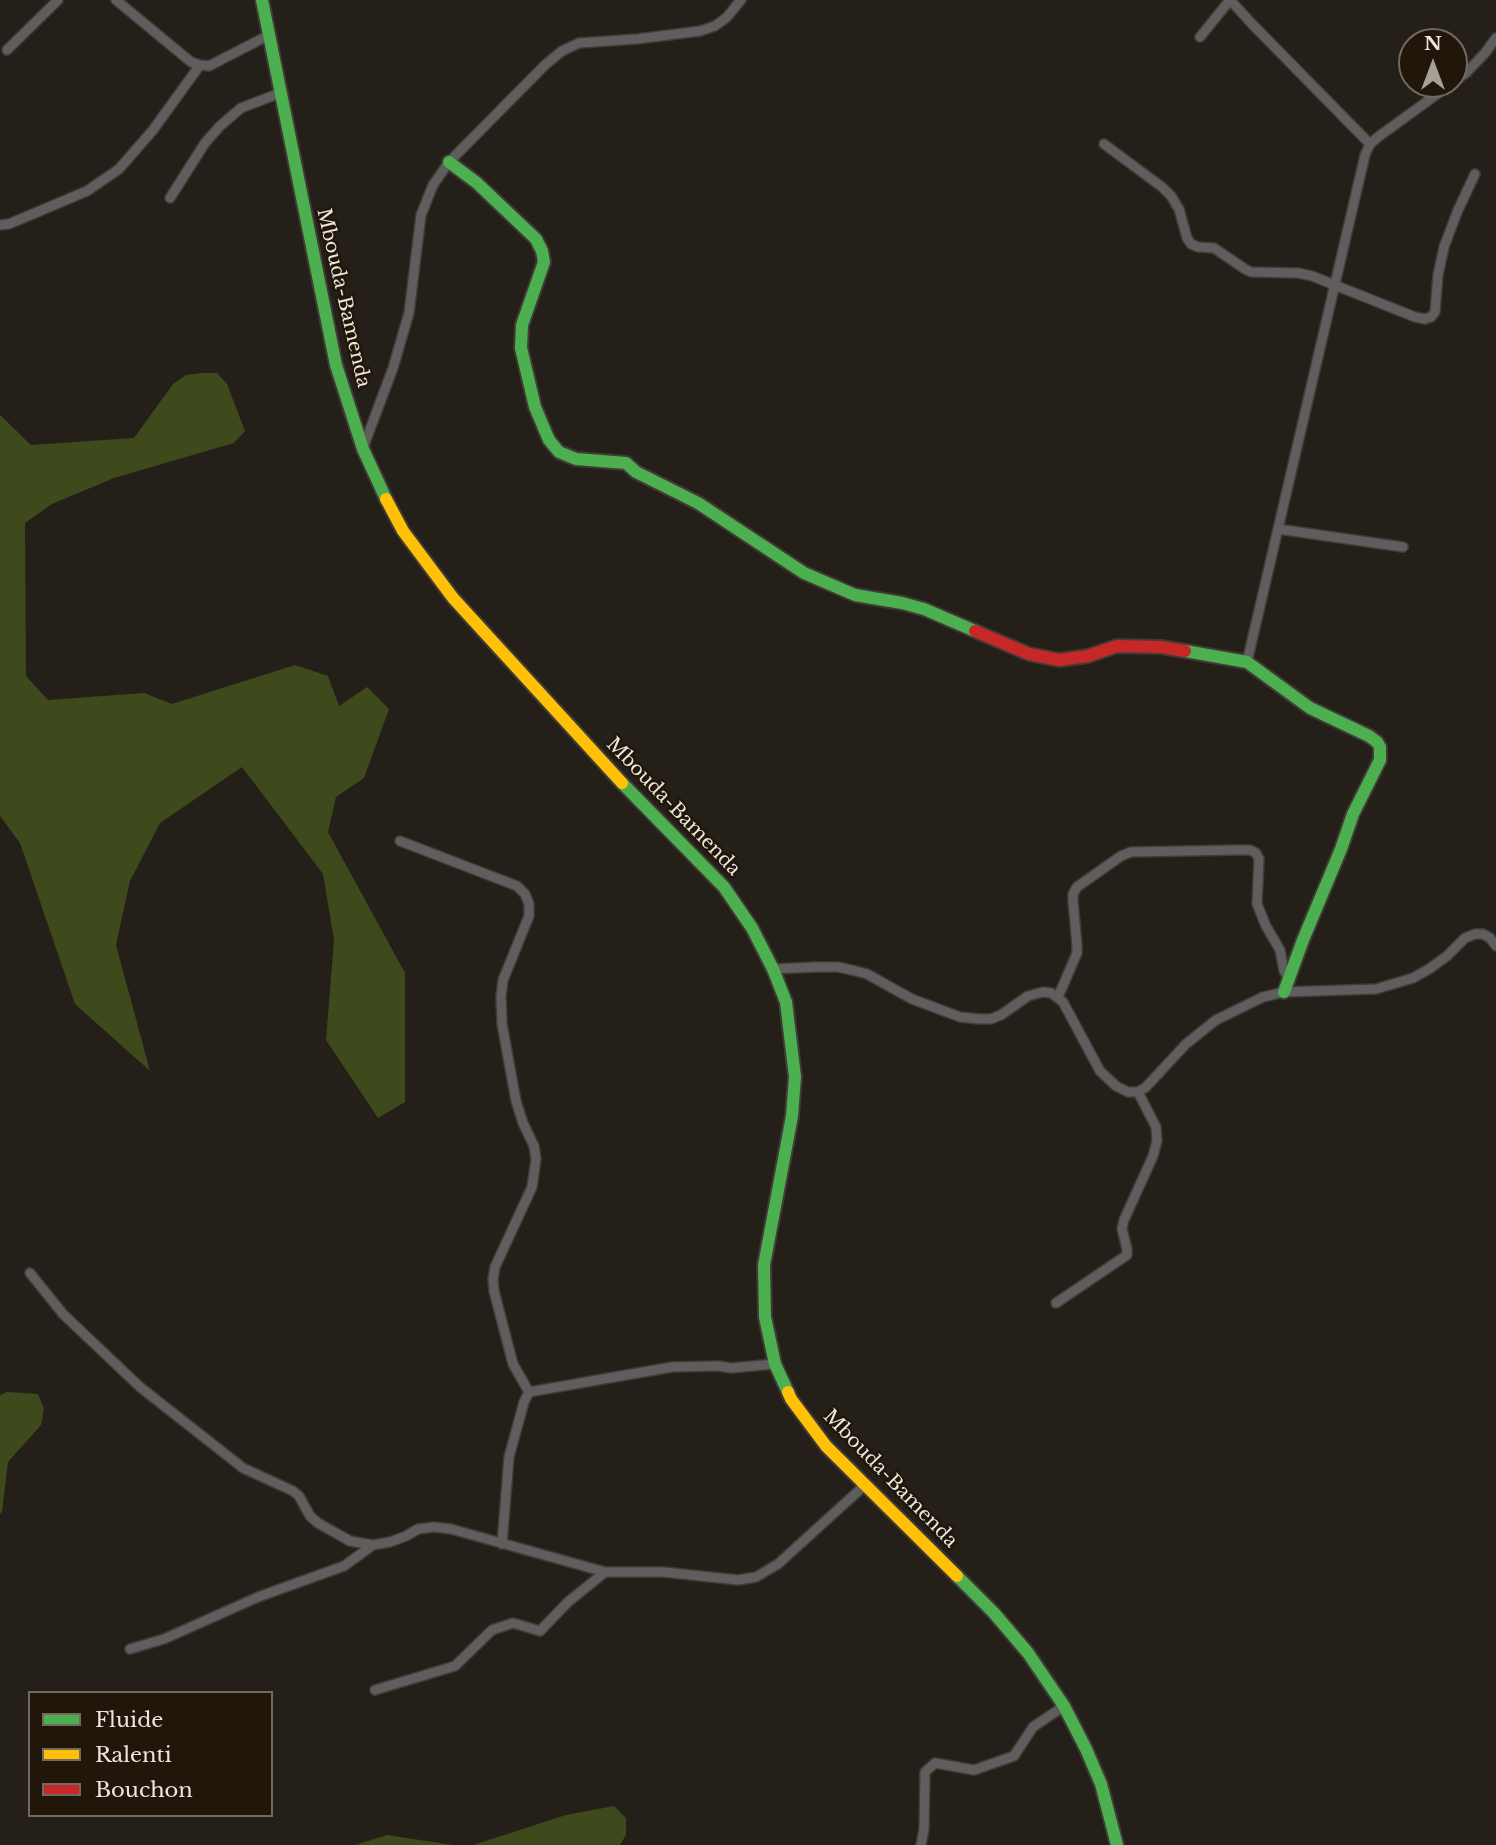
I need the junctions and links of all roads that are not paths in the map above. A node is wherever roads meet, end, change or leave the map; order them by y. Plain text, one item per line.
1 (58, 0) edge
2 (116, 0) edge
3 (262, 0) edge
4 (741, 0) edge
5 (1230, 0) edge
6 (269, 35) junction
7 (1200, 37) dead end
8 (1496, 38) edge
9 (7, 50) dead end
10 (200, 65) junction
11 (1468, 71) edge
12 (280, 93) junction
13 (1432, 98) edge
14 (1104, 144) dead end
15 (1370, 145) junction
16 (449, 162) junction
17 (1475, 174) dead end
18 (170, 198) dead end
19 (0, 225) edge
20 (1335, 286) junction
21 (363, 449) junction
22 (1278, 529) junction
23 (1403, 547) dead end
24 (1247, 662) junction
25 (400, 841) dead end
26 (1496, 946) edge
27 (774, 969) junction
28 (1289, 978) junction
29 (1284, 992) junction
30 (1058, 997) junction
31 (1138, 1092) junction
32 (30, 1273) dead end
33 (1056, 1303) dead end
34 (775, 1364) junction
35 (529, 1392) junction
36 (865, 1485) junction
37 (502, 1544) junction
38 (373, 1545) junction
39 (605, 1572) junction
40 (130, 1649) dead end
41 (375, 1690) dead end
42 (1064, 1706) junction
43 (921, 1845) edge
44 (1116, 1845) edge

1 - 9 street
2 - 10 street
3 - 6 main road, Mbouda-Bamenda
4 - 16 street
5 - 7 street
5 - 15 street
6 - 10 street
6 - 12 main road, Mbouda-Bamenda
8 - 11 street
10 - 19 street
12 - 18 street
12 - 21 main road, Mbouda-Bamenda
13 - 15 street
14 - 20 street
15 - 20 street
16 - 21 street
16 - 24 main road
17 - 20 street
20 - 22 street
21 - 27 main road, Mbouda-Bamenda
22 - 23 street
22 - 24 street
24 - 28 main road
25 - 35 street
26 - 29 street
27 - 30 street
27 - 34 main road, Mbouda-Bamenda
28 - 29 main road
28 - 30 street
29 - 31 street
30 - 31 street
31 - 33 street
32 - 38 street
34 - 35 street
34 - 36 main road, Mbouda-Bamenda
35 - 37 street
36 - 39 street
36 - 42 main road, Mbouda-Bamenda
37 - 38 street
37 - 39 street
38 - 40 street
39 - 41 street
42 - 43 street
42 - 44 main road, Mbouda-Bamenda

